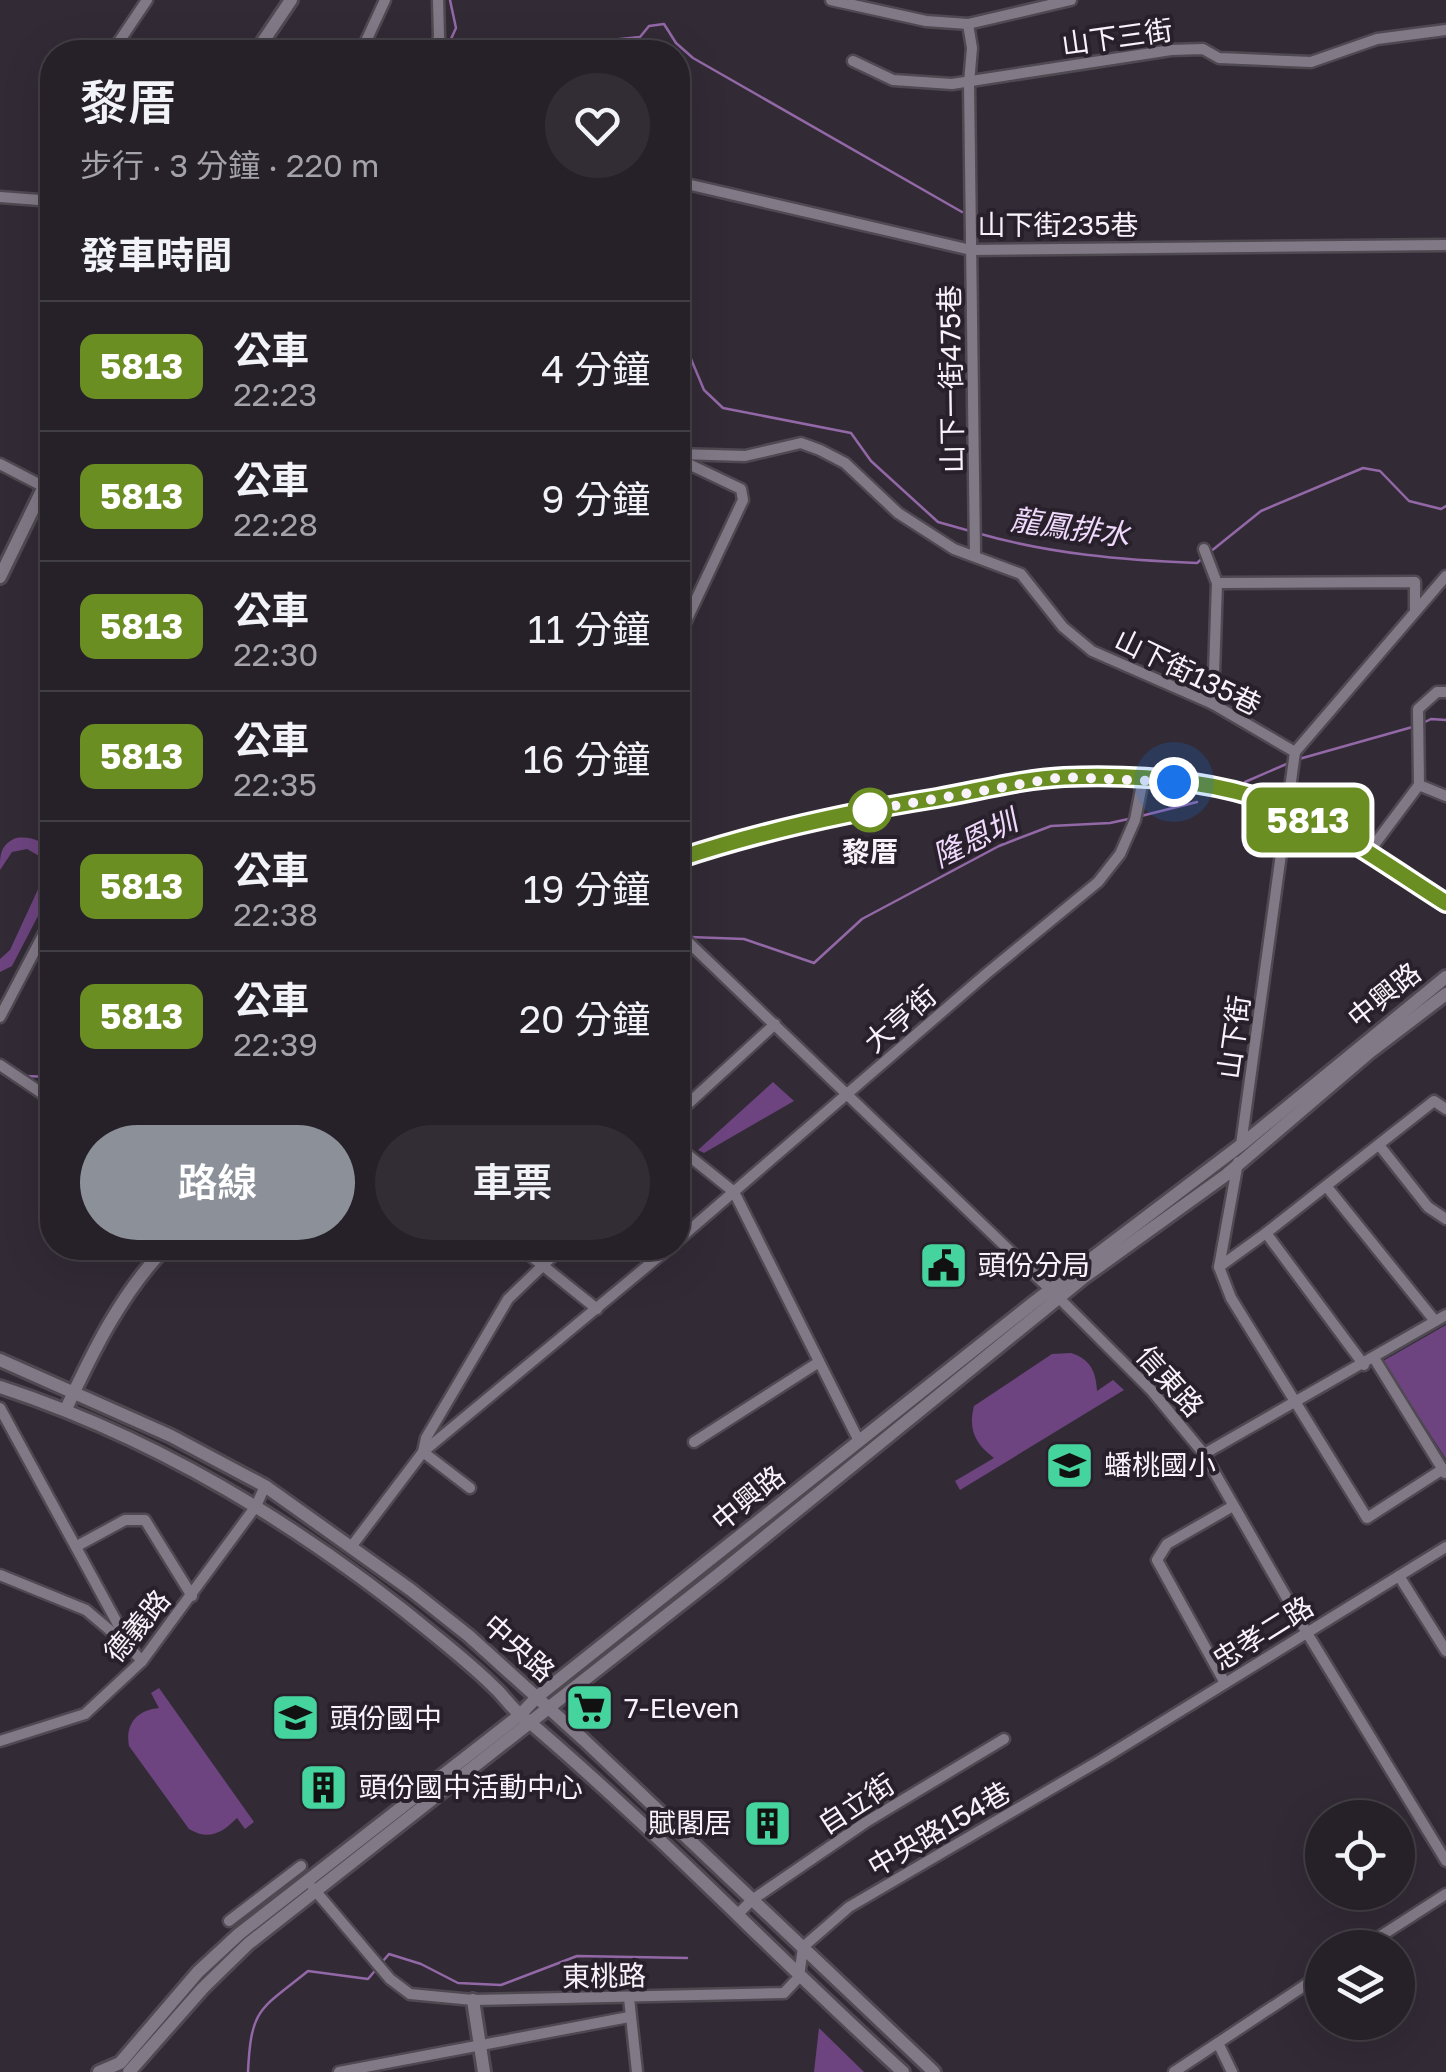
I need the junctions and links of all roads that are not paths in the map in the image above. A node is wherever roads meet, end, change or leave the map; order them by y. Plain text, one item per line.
1 (147, 0) edge
2 (291, 0) edge
3 (384, 0) edge
4 (438, 0) edge
5 (831, 0) edge
6 (1071, 0) edge
7 (968, 24) junction
8 (1446, 30) edge
9 (120, 40) edge
10 (264, 40) edge
11 (366, 40) edge
12 (438, 40) edge
13 (852, 60) dead end
14 (969, 83) junction
15 (690, 185) edge
16 (0, 197) edge
17 (40, 201) edge
18 (1446, 245) edge
19 (971, 250) junction
20 (690, 456) edge
21 (690, 462) edge
22 (0, 464) edge
23 (40, 485) edge
24 (40, 504) edge
25 (975, 550) junction
26 (1204, 550) dead end
27 (1446, 576) edge
28 (0, 577) edge
29 (1217, 583) junction
30 (690, 605) edge
31 (1415, 609) junction
32 (1446, 692) edge
33 (1213, 704) junction
34 (1295, 758) junction
35 (1142, 779) junction
36 (1419, 785) junction
37 (1446, 796) edge
38 (1289, 810) junction
39 (1368, 853) junction
40 (690, 855) edge
41 (1446, 903) edge
42 (40, 941) edge
43 (690, 943) edge
44 (1446, 978) edge
45 (1446, 994) edge
46 (0, 1017) edge
47 (775, 1024) junction
48 (10, 1072) edge
49 (40, 1092) edge
50 (846, 1095) junction
51 (690, 1101) edge
52 (1446, 1109) edge
53 (1242, 1145) junction
54 (1379, 1145) junction
55 (690, 1157) edge
56 (1238, 1165) junction
57 (1327, 1187) junction
58 (734, 1192) junction
59 (1446, 1219) edge
60 (690, 1230) edge
61 (1266, 1234) junction
62 (154, 1260) edge
63 (537, 1260) edge
64 (547, 1260) edge
65 (655, 1260) edge
66 (542, 1264) junction
67 (1218, 1267) junction
68 (1055, 1294) junction
69 (597, 1309) junction
70 (1446, 1315) edge
71 (1435, 1321) junction
72 (0, 1360) edge
73 (1369, 1361) junction
74 (819, 1362) junction
75 (0, 1387) edge
76 (75, 1390) junction
77 (1297, 1402) junction
78 (0, 1408) edge
79 (66, 1409) junction
80 (859, 1441) junction
81 (694, 1442) dead end
82 (423, 1452) junction
83 (1204, 1454) junction
84 (1444, 1472) edge
85 (265, 1486) junction
86 (470, 1488) dead end
87 (256, 1506) junction
88 (1233, 1506) junction
89 (77, 1546) junction
90 (351, 1546) junction
91 (1446, 1547) edge
92 (0, 1575) edge
93 (1398, 1576) junction
94 (192, 1596) junction
95 (643, 1625) junction
96 (1307, 1633) junction
97 (132, 1650) junction
98 (1446, 1651) edge
99 (142, 1661) junction
100 (1226, 1683) junction
101 (536, 1698) junction
102 (549, 1709) junction
103 (524, 1718) junction
104 (1004, 1739) dead end
105 (0, 1741) edge
106 (1104, 1758) joint
107 (1446, 1862) edge
108 (301, 1866) dead end
109 (312, 1887) junction
110 (1446, 1894) edge
111 (752, 1900) junction
112 (737, 1915) junction
113 (229, 1922) dead end
114 (1390, 1930) edge
115 (803, 1947) junction
116 (799, 1977) junction
117 (1305, 1985) edge
118 (630, 1998) junction
119 (473, 2000) junction
120 (629, 2018) junction
121 (1218, 2043) junction
122 (480, 2044) junction
123 (98, 2072) edge
124 (129, 2072) edge
125 (340, 2072) edge
126 (484, 2072) edge
127 (637, 2072) edge
128 (903, 2072) edge
129 (934, 2072) edge
130 (1174, 2072) edge
131 (1232, 2072) edge

1 - 9 street
2 - 10 street
3 - 11 street
4 - 12 street
5 - 7 street
6 - 7 street
7 - 14 street, 山下一街475巷
8 - 14 street, 山下三街
13 - 14 street, 山下三街
14 - 19 street, 山下一街475巷
15 - 19 street, 山下街235巷
16 - 17 street
18 - 19 street, 山下街235巷
19 - 25 street, 山下一街475巷
20 - 25 street, 山下街135巷
21 - 30 street
22 - 23 street
24 - 28 street
25 - 33 street, 山下街135巷
26 - 29 street
27 - 31 street
29 - 31 street
29 - 33 street
31 - 34 street
32 - 36 street
33 - 34 street, 山下街135巷
34 - 38 street, 山下街
35 - 38 street
35 - 40 street
35 - 50 street, 大亨街
36 - 37 street
36 - 39 street
38 - 39 street
38 - 53 street, 山下街
39 - 41 street
42 - 46 street
43 - 47 street, 信東路
44 - 53 street, 中興路
45 - 56 street, 中興路
47 - 50 street, 信東路
47 - 51 street
48 - 49 street
50 - 58 street, 大亨街
50 - 68 street, 信東路
52 - 54 street
53 - 56 street, 山下街
53 - 68 street, 中興路
54 - 57 street
54 - 59 street
55 - 58 street
56 - 67 street, 山下街
56 - 68 street, 中興路
57 - 61 street
57 - 71 street
58 - 60 street, 大亨街
58 - 74 street
61 - 67 street
61 - 73 street
62 - 76 street
63 - 66 street
64 - 66 street
65 - 69 street
66 - 69 street
66 - 82 street
67 - 77 street
68 - 80 street, 中興路
68 - 83 street, 信東路
68 - 95 street, 中興路
69 - 82 street
70 - 71 street
71 - 73 street
72 - 76 street, 中央路
73 - 77 street
73 - 84 street
74 - 80 street
74 - 81 street
75 - 79 street, 中央路
76 - 79 street
76 - 85 street, 中央路
77 - 83 street
77 - 84 street
78 - 89 street
79 - 87 street, 中央路
80 - 95 street, 中興路
82 - 86 street
82 - 90 street
83 - 88 street, 信東路
85 - 87 street, 德義路
85 - 90 street, 中央路
87 - 94 street, 德義路
87 - 103 street, 中央路
88 - 96 street, 信東路
88 - 100 street
89 - 94 street
89 - 97 street
90 - 101 street, 中央路
91 - 93 street, 忠孝二路
92 - 97 street
93 - 96 street, 忠孝二路
93 - 98 street
94 - 99 street, 德義路
95 - 101 street, 中興路
95 - 102 street, 中興路
96 - 100 street, 忠孝二路
96 - 107 street, 信東路
97 - 99 street
99 - 105 street, 德義路
100 - 106 street, 忠孝二路
101 - 102 street, 中央路
101 - 103 street, 中興路
102 - 103 street, 中興路
102 - 111 street, 中央路
103 - 109 street, 中興路
103 - 112 street, 中央路
104 - 111 street, 自立街
106 - 115 street, 中央路154巷
108 - 113 street
109 - 119 street, 東桃路
109 - 123 street, 中興路
109 - 124 street, 中興路
110 - 114 street
111 - 112 street, 自立街
111 - 115 street, 中央路
112 - 116 street, 中央路
115 - 116 street
115 - 129 street, 中央路
116 - 118 street, 東桃路
116 - 128 street, 中央路
117 - 121 street
118 - 119 street, 東桃路
118 - 120 street
119 - 122 street
120 - 122 street
120 - 127 street
121 - 130 street
121 - 131 street
122 - 125 street
122 - 126 street

